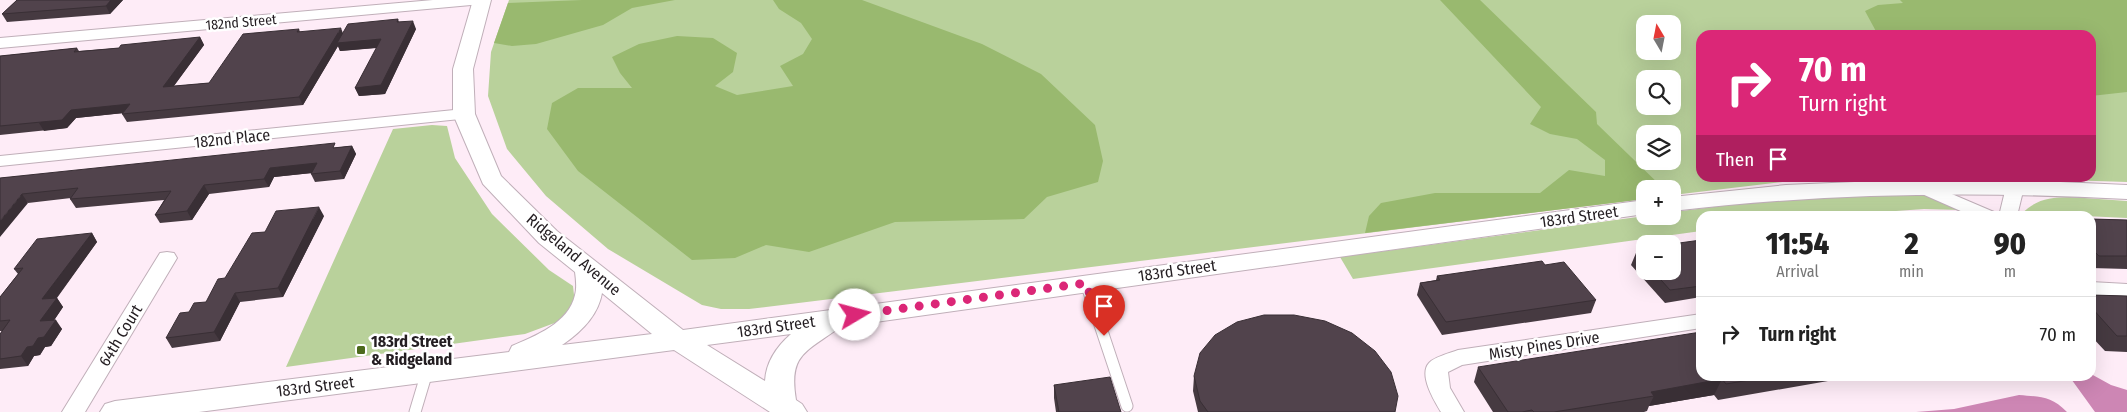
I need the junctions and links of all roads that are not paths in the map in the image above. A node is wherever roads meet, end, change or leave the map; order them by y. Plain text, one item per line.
1 (482, 0) edge
2 (0, 43) edge
3 (464, 114) junction
4 (0, 161) edge
5 (1919, 186) junction
6 (2015, 187) junction
7 (2127, 192) edge
8 (1681, 203) edge
9 (1636, 208) edge
10 (1976, 211) edge
11 (2009, 211) edge
12 (167, 258) dead end
13 (588, 269) junction
14 (1086, 283) junction
15 (2096, 289) edge
16 (2127, 291) edge
17 (836, 318) junction
18 (1696, 323) edge
19 (678, 340) junction
20 (500, 362) junction
21 (427, 372) junction
22 (1127, 406) dead end
23 (787, 409) edge
24 (73, 412) edge
25 (115, 412) edge
26 (416, 412) edge
27 (1453, 412) edge

1 - 2 street, 182nd Street
1 - 3 street, Ridgeland Avenue
3 - 4 street, 182nd Place
3 - 13 street, Ridgeland Avenue
5 - 6 street
5 - 8 street
5 - 10 street
6 - 7 street
6 - 11 street
9 - 14 street, 183rd Street
12 - 24 street, 64th Court
13 - 19 street, Ridgeland Avenue
13 - 20 street
14 - 17 street, 183rd Street
14 - 22 lane
15 - 16 street
17 - 19 street, 183rd Street
17 - 23 street
18 - 27 street, Misty Pines Drive
19 - 20 street, 183rd Street
19 - 23 street, Ridgeland Avenue
20 - 21 street, 183rd Street
21 - 25 street, 183rd Street
21 - 26 lane

